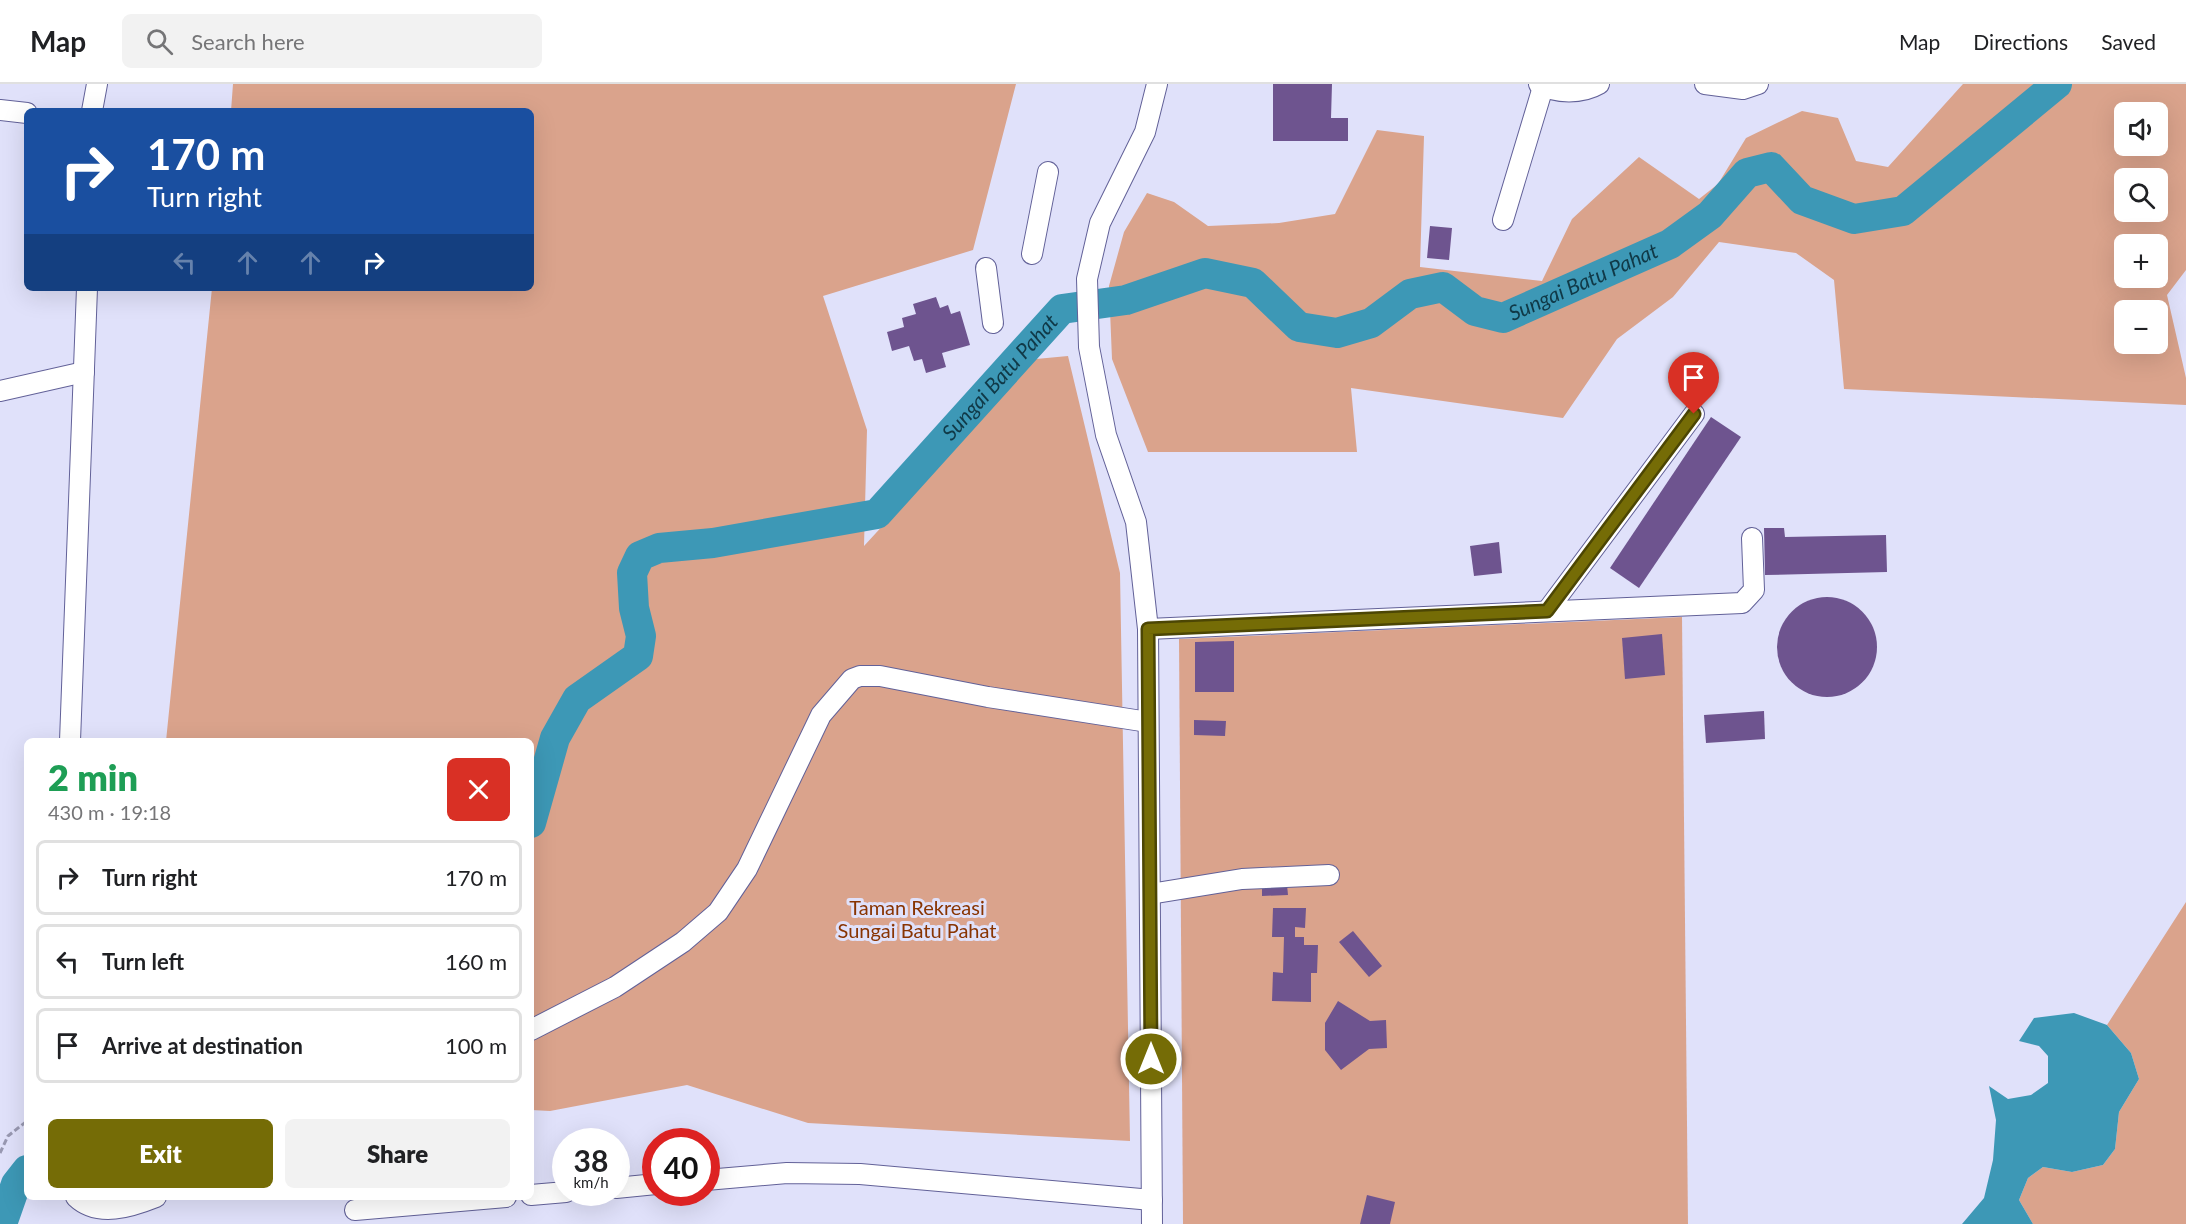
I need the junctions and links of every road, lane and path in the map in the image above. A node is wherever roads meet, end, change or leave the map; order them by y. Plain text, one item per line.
1 (97, 84) edge
2 (1157, 84) edge
3 (1599, 84) edge
4 (1705, 84) edge
5 (1758, 84) edge
6 (1541, 85) edge
7 (93, 108) edge
8 (0, 110) edge
9 (24, 113) edge
10 (1048, 172) dead end
11 (1503, 220) dead end
12 (1032, 254) dead end
13 (986, 268) dead end
14 (87, 291) edge
15 (993, 323) dead end
16 (84, 372) junction
17 (0, 392) edge
18 (1694, 414) dead end
19 (1752, 538) dead end
20 (1547, 611) junction
21 (1148, 629) junction
22 (1148, 722) junction
23 (70, 738) edge
24 (1329, 875) dead end
25 (1150, 894) junction
26 (534, 1028) edge
27 (24, 1123) edge
28 (0, 1153) edge
29 (720, 1179) edge
30 (552, 1193) edge
31 (534, 1195) edge
32 (81, 1200) edge
33 (148, 1200) edge
34 (471, 1200) edge
35 (1152, 1200) junction
36 (353, 1210) edge
37 (1152, 1224) edge

1 - 7 street
2 - 21 street
3 - 6 street
4 - 5 street
6 - 11 street
8 - 9 street
10 - 12 street
13 - 15 street
14 - 16 street
16 - 17 street
16 - 23 street
18 - 20 street
19 - 20 street
20 - 21 street
21 - 22 street
22 - 25 street
22 - 26 street
24 - 25 street
25 - 35 street
27 - 28 path
29 - 35 street
30 - 31 street
32 - 33 street
34 - 36 street
35 - 37 street

